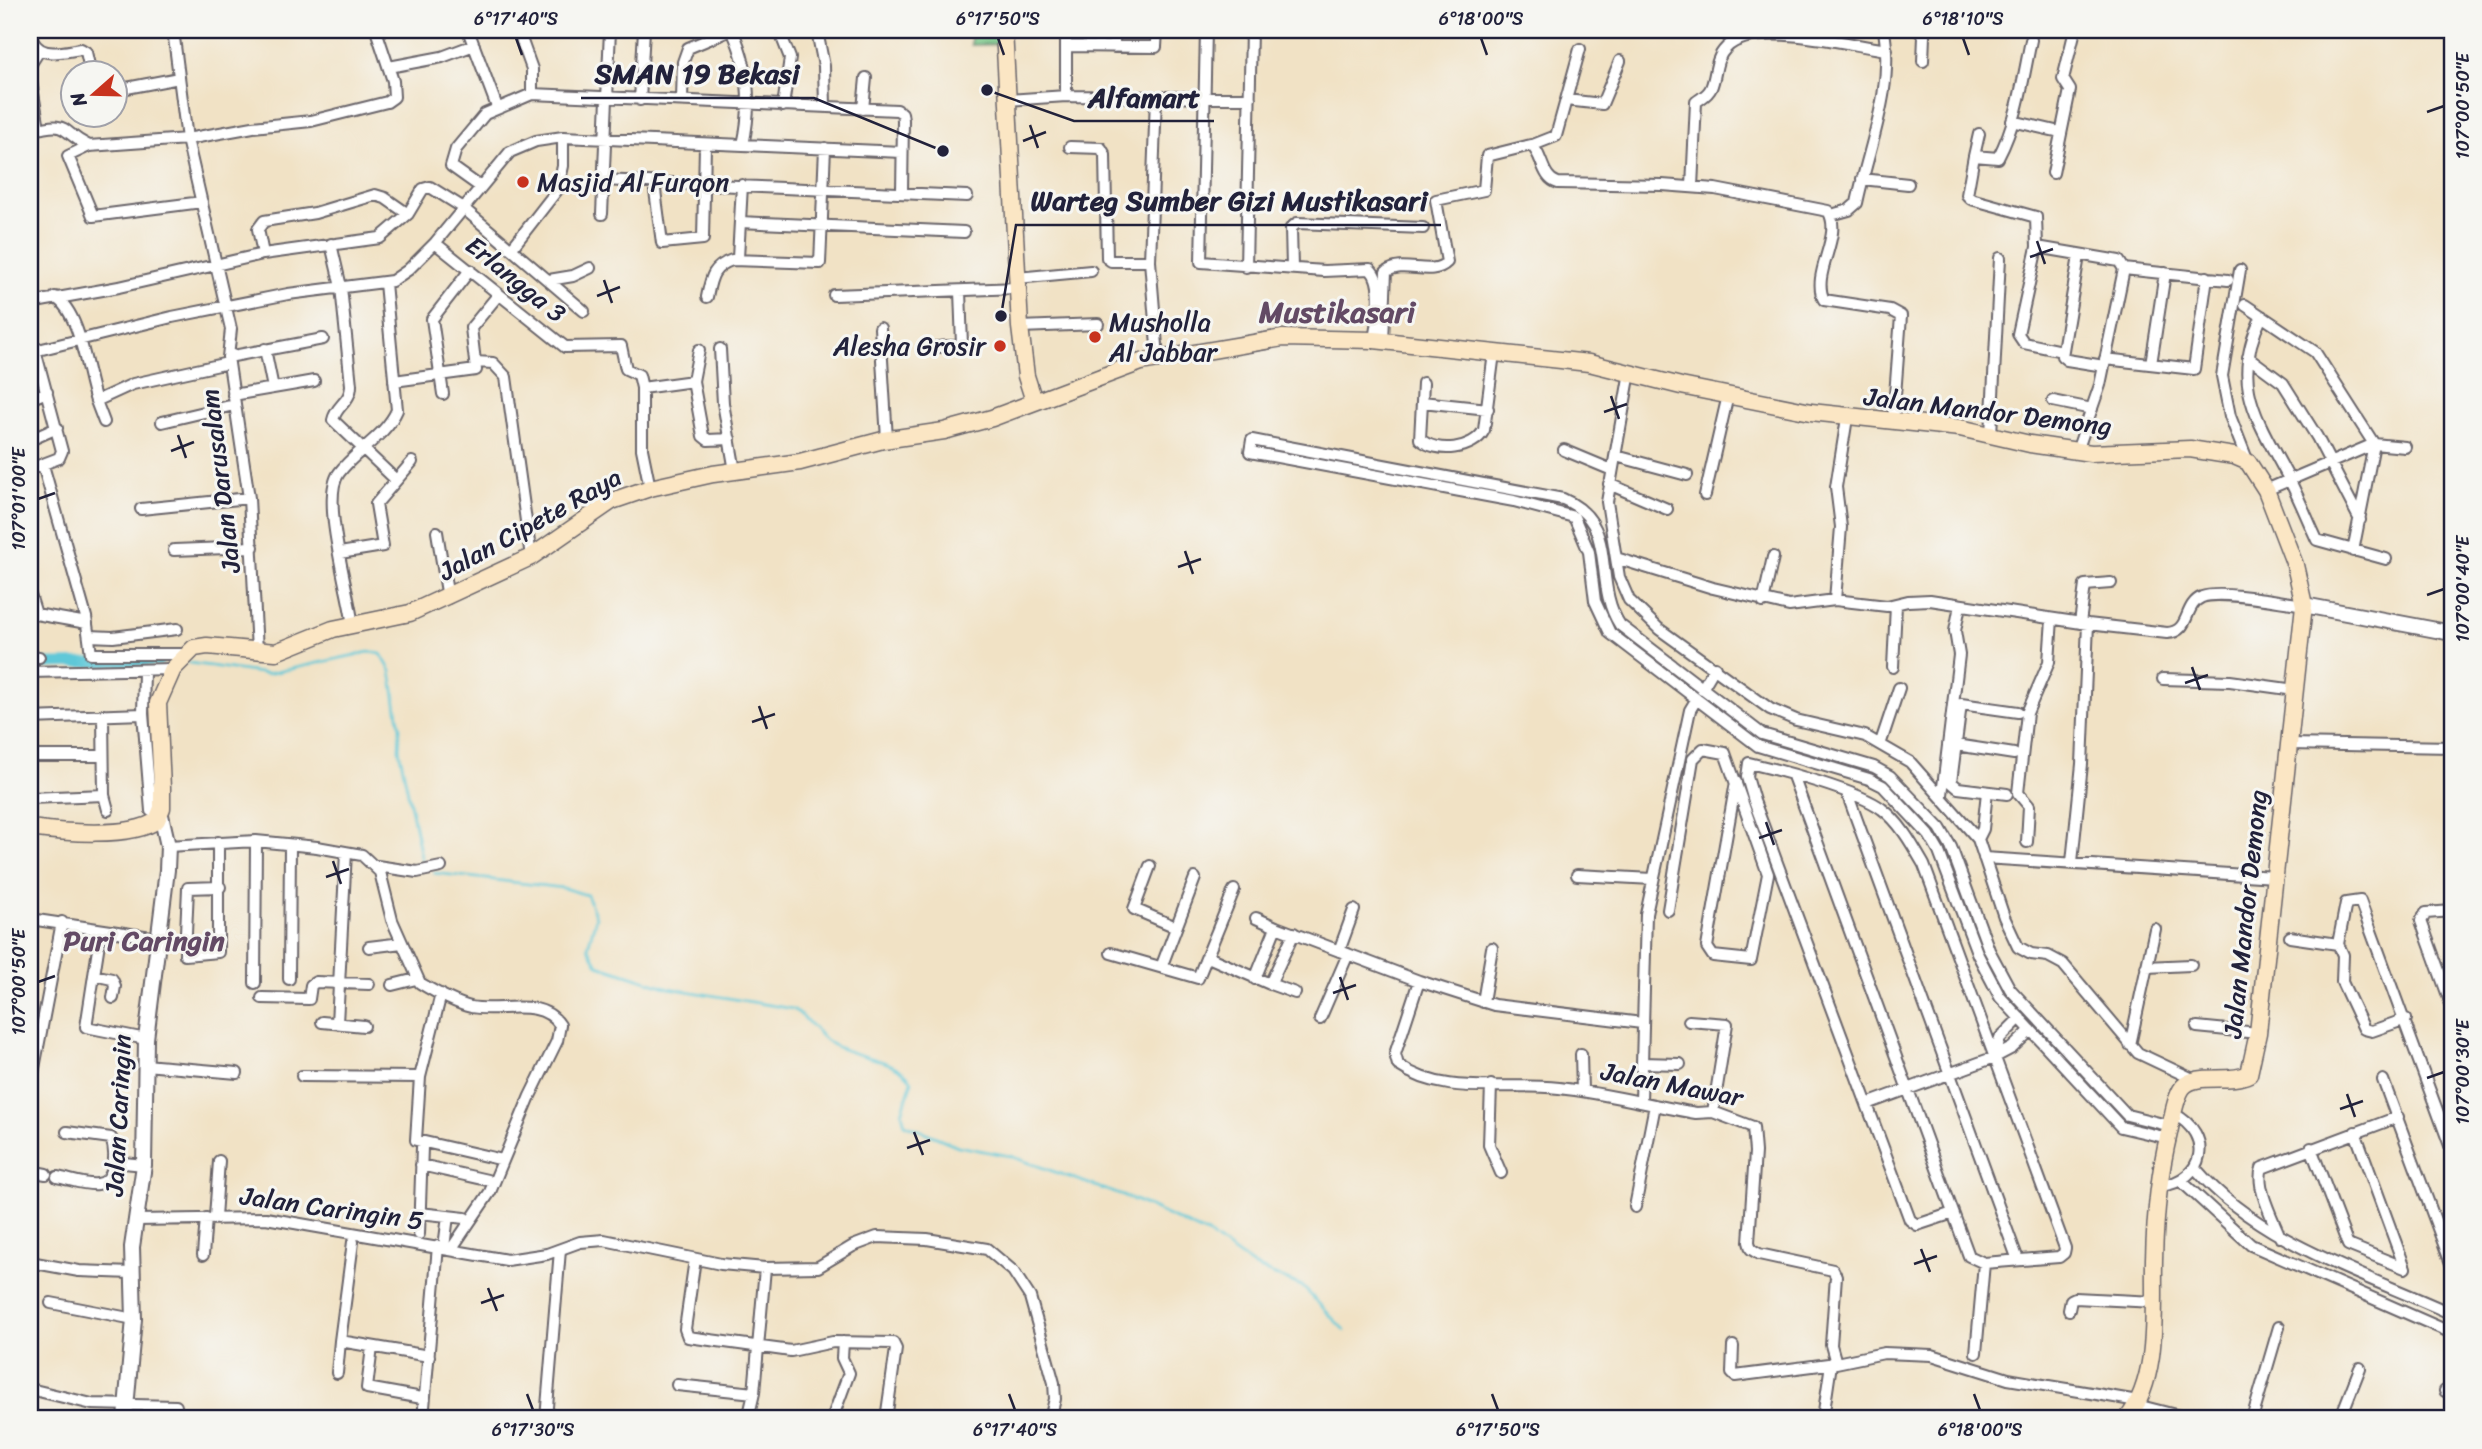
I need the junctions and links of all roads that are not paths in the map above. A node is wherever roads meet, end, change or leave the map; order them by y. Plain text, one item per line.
1 (173, 30) edge
2 (376, 30) edge
3 (468, 30) edge
4 (518, 30) edge
5 (610, 30) edge
6 (644, 30) edge
7 (731, 30) edge
8 (779, 30) edge
9 (1004, 30) edge
10 (1066, 30) edge
11 (1114, 30) edge
12 (1157, 30) edge
13 (1206, 30) edge
14 (1251, 30) edge
15 (1884, 30) edge
16 (1918, 30) edge
17 (2074, 30) edge
18 (817, 32) dead end
19 (30, 34) edge
20 (2031, 40) dead end
21 (474, 45) junction
22 (1067, 46) junction
23 (1114, 47) junction
24 (1580, 49) dead end
25 (1887, 50) junction
26 (39, 51) junction
27 (89, 60) edge
28 (1620, 61) dead end
29 (1923, 61) dead end
30 (30, 65) edge
31 (389, 67) junction
32 (30, 75) edge
33 (179, 78) junction
34 (866, 78) dead end
35 (130, 87) edge
36 (532, 94) junction
37 (1205, 95) junction
38 (1066, 96) junction
39 (1156, 97) junction
40 (607, 98) junction
41 (1250, 98) junction
42 (640, 100) junction
43 (682, 100) junction
44 (1007, 100) junction
45 (1566, 100) junction
46 (747, 105) junction
47 (783, 106) junction
48 (825, 106) junction
49 (497, 107) junction
50 (863, 109) junction
51 (2012, 121) junction
52 (34, 129) edge
53 (2060, 132) junction
54 (1979, 134) dead end
55 (563, 137) junction
56 (187, 139) junction
57 (604, 140) junction
58 (705, 145) junction
59 (743, 145) junction
60 (1533, 145) junction
61 (89, 146) junction
62 (1070, 147) dead end
63 (825, 148) junction
64 (902, 152) junction
65 (1975, 156) junction
66 (2053, 173) dead end
67 (1862, 179) junction
68 (603, 180) junction
69 (654, 183) junction
70 (704, 184) junction
71 (1908, 184) dead end
72 (479, 186) junction
73 (742, 186) junction
74 (1692, 187) junction
75 (823, 188) junction
76 (902, 192) junction
77 (967, 195) dead end
78 (202, 202) junction
79 (462, 208) junction
80 (408, 214) junction
81 (602, 214) dead end
82 (1831, 215) junction
83 (740, 222) junction
84 (821, 228) junction
85 (1423, 229) dead end
86 (964, 232) dead end
87 (435, 243) junction
88 (331, 244) junction
89 (2037, 247) junction
90 (512, 248) junction
91 (263, 254) junction
92 (2079, 256) junction
93 (738, 258) junction
94 (2000, 258) dead end
95 (1150, 261) junction
96 (216, 265) junction
97 (1246, 267) junction
98 (590, 268) dead end
99 (1292, 268) junction
100 (2124, 269) junction
101 (470, 270) junction
102 (2240, 270) dead end
103 (1091, 271) dead end
104 (2165, 272) junction
105 (2207, 277) junction
106 (549, 280) junction
107 (2228, 280) dead end
108 (384, 283) junction
109 (1017, 283) junction
110 (341, 287) junction
111 (960, 291) junction
112 (499, 294) junction
113 (834, 295) dead end
114 (55, 297) junction
115 (707, 297) dead end
116 (30, 303) edge
117 (2245, 305) dead end
118 (224, 306) junction
119 (584, 310) dead end
120 (2262, 316) junction
121 (1098, 324) dead end
122 (1020, 327) junction
123 (880, 328) dead end
124 (79, 339) junction
125 (323, 339) dead end
126 (1379, 341) junction
127 (927, 348) dead end
128 (265, 349) junction
129 (720, 349) dead end
130 (699, 350) dead end
131 (33, 351) edge
132 (2062, 351) junction
133 (1494, 352) junction
134 (2248, 357) junction
135 (1158, 358) junction
136 (228, 360) junction
137 (476, 362) junction
138 (2105, 362) junction
139 (2151, 364) junction
140 (1630, 372) junction
141 (440, 375) junction
142 (314, 381) dead end
143 (394, 381) junction
144 (693, 381) junction
145 (1423, 383) dead end
146 (272, 388) junction
147 (642, 388) junction
148 (47, 392) junction
149 (443, 394) dead end
150 (1728, 395) junction
151 (30, 399) edge
152 (233, 400) junction
153 (96, 401) junction
154 (1034, 401) junction
155 (2053, 401) dead end
156 (1422, 402) junction
157 (1488, 409) junction
158 (2092, 409) junction
159 (1847, 418) junction
160 (104, 422) dead end
161 (162, 422) dead end
162 (1892, 422) junction
163 (57, 428) junction
164 (1991, 435) junction
165 (730, 439) junction
166 (887, 439) junction
167 (30, 440) edge
168 (2374, 443) junction
169 (2405, 447) dead end
170 (366, 448) junction
171 (1564, 450) dead end
172 (2077, 452) junction
173 (1616, 456) junction
174 (2248, 462) junction
175 (2331, 462) junction
176 (412, 463) dead end
177 (43, 465) junction
178 (30, 469) edge
179 (1612, 470) junction
180 (735, 471) junction
181 (1687, 475) dead end
182 (2289, 479) junction
183 (397, 480) junction
184 (1609, 484) junction
185 (650, 488) junction
186 (2266, 491) junction
187 (1516, 495) junction
188 (1705, 495) dead end
189 (249, 498) junction
190 (141, 509) dead end
191 (1667, 509) dead end
192 (2360, 521) junction
193 (437, 532) dead end
194 (253, 547) junction
195 (174, 550) dead end
196 (2353, 551) junction
197 (340, 553) junction
198 (531, 557) junction
199 (1773, 557) dead end
200 (1616, 558) junction
201 (2386, 559) dead end
202 (2111, 583) dead end
203 (30, 595) edge
204 (447, 598) junction
205 (1835, 600) junction
206 (1763, 601) junction
207 (1896, 605) junction
208 (1960, 605) junction
209 (2304, 605) junction
210 (33, 613) edge
211 (2052, 619) junction
212 (87, 623) junction
213 (2084, 624) junction
214 (353, 626) junction
215 (177, 629) dead end
216 (2452, 633) edge
217 (89, 636) junction
218 (257, 651) junction
219 (187, 654) junction
220 (1716, 667) junction
221 (1894, 667) dead end
222 (173, 669) junction
223 (144, 671) junction
224 (30, 672) edge
225 (2163, 679) dead end
226 (1899, 688) dead end
227 (1702, 689) junction
228 (2295, 690) junction
229 (1696, 700) junction
230 (2018, 712) dead end
231 (143, 714) junction
232 (103, 715) junction
233 (30, 718) edge
234 (1881, 742) junction
235 (2289, 744) junction
236 (1956, 745) junction
237 (2452, 747) edge
238 (1726, 753) junction
239 (2014, 754) dead end
240 (30, 756) edge
241 (103, 756) junction
242 (1749, 763) junction
243 (1865, 765) junction
244 (1793, 776) junction
245 (1861, 776) junction
246 (1736, 782) junction
247 (1987, 792) junction
248 (1847, 793) junction
249 (2007, 794) dead end
250 (104, 795) junction
251 (1942, 795) junction
252 (30, 798) edge
253 (108, 810) dead end
254 (156, 813) junction
255 (30, 828) edge
256 (1978, 839) junction
257 (256, 841) junction
258 (218, 842) junction
259 (2027, 842) dead end
260 (290, 845) junction
261 (168, 846) junction
262 (346, 852) junction
263 (1984, 858) junction
264 (2072, 862) junction
265 (377, 866) junction
266 (1150, 866) dead end
267 (441, 867) dead end
268 (1780, 870) junction
269 (1768, 874) junction
270 (1577, 875) dead end
271 (2275, 877) junction
272 (1195, 878) dead end
273 (1653, 879) junction
274 (220, 887) junction
275 (1234, 890) dead end
276 (1967, 892) junction
277 (1956, 896) junction
278 (1354, 910) dead end
279 (1668, 910) dead end
280 (2452, 911) edge
281 (1256, 918) dead end
282 (30, 919) edge
283 (62, 922) junction
284 (1176, 927) junction
285 (1276, 927) junction
286 (2155, 929) dead end
287 (101, 930) junction
288 (1294, 933) junction
289 (2290, 937) dead end
290 (158, 938) junction
291 (402, 943) junction
292 (2338, 944) junction
293 (369, 947) dead end
294 (1492, 948) dead end
295 (1343, 952) junction
296 (1111, 953) dead end
297 (1208, 957) junction
298 (1162, 965) junction
299 (2191, 965) dead end
300 (2146, 967) junction
301 (94, 975) junction
302 (1255, 978) junction
303 (289, 979) dead end
304 (416, 979) junction
305 (1419, 981) junction
306 (339, 982) junction
307 (255, 983) dead end
308 (369, 984) dead end
309 (1270, 984) junction
310 (392, 985) dead end
311 (1296, 993) dead end
312 (441, 994) junction
313 (113, 998) dead end
314 (262, 998) dead end
315 (1483, 1002) junction
316 (2452, 1007) edge
317 (2020, 1018) junction
318 (1320, 1019) dead end
319 (2406, 1019) junction
320 (1689, 1021) dead end
321 (322, 1022) dead end
322 (337, 1023) junction
323 (1642, 1023) junction
324 (364, 1026) dead end
325 (2197, 1027) dead end
326 (2031, 1030) junction
327 (2258, 1033) junction
328 (146, 1039) junction
329 (2130, 1045) junction
330 (1581, 1054) dead end
331 (1994, 1057) junction
332 (1642, 1063) junction
333 (1680, 1064) dead end
334 (145, 1065) junction
335 (237, 1073) dead end
336 (1950, 1074) junction
337 (302, 1076) dead end
338 (420, 1077) junction
339 (2195, 1080) junction
340 (2383, 1080) dead end
341 (1491, 1085) junction
342 (30, 1089) edge
343 (1908, 1089) junction
344 (1583, 1091) junction
345 (1641, 1102) junction
346 (1867, 1104) junction
347 (1655, 1105) junction
348 (1713, 1112) junction
349 (2398, 1117) junction
350 (2171, 1126) junction
351 (67, 1132) dead end
352 (2356, 1132) junction
353 (422, 1147) dead end
354 (2311, 1148) junction
355 (2452, 1150) edge
356 (503, 1160) junction
357 (219, 1161) dead end
358 (114, 1162) junction
359 (144, 1165) junction
360 (421, 1165) junction
361 (2196, 1169) junction
362 (30, 1171) edge
363 (1501, 1173) dead end
364 (487, 1180) dead end
365 (2181, 1181) junction
366 (2208, 1183) junction
367 (2161, 1186) junction
368 (2195, 1196) junction
369 (1635, 1207) dead end
370 (420, 1213) junction
371 (1953, 1213) junction
372 (448, 1216) junction
373 (210, 1217) junction
374 (466, 1218) dead end
375 (136, 1220) junction
376 (419, 1234) dead end
377 (2280, 1237) junction
378 (353, 1242) dead end
379 (445, 1247) junction
380 (560, 1250) junction
381 (202, 1255) dead end
382 (695, 1259) junction
383 (2018, 1260) junction
384 (30, 1262) edge
385 (1984, 1263) junction
386 (2452, 1266) edge
387 (765, 1268) junction
388 (132, 1273) junction
389 (51, 1303) dead end
390 (2155, 1303) junction
391 (2069, 1310) dead end
392 (2452, 1314) edge
393 (134, 1319) junction
394 (2279, 1327) dead end
395 (2452, 1333) edge
396 (340, 1341) junction
397 (843, 1342) junction
398 (758, 1346) junction
399 (1733, 1346) dead end
400 (372, 1347) junction
401 (1976, 1353) dead end
402 (429, 1356) junction
403 (1833, 1363) junction
404 (2360, 1368) dead end
405 (337, 1373) dead end
406 (677, 1385) dead end
407 (30, 1389) edge
408 (754, 1393) junction
409 (422, 1398) dead end
410 (176, 1406) dead end
411 (2134, 1409) edge
412 (126, 1412) edge
413 (1823, 1418) edge
414 (424, 1419) edge
415 (546, 1419) edge
416 (748, 1419) edge
417 (832, 1419) edge
418 (886, 1419) edge
419 (1050, 1419) edge
420 (2183, 1419) edge
421 (2252, 1419) edge
422 (2340, 1419) edge

1 - 33 street, Jalan Darusalam
2 - 31 street
3 - 21 street
4 - 36 street
5 - 40 street
6 - 42 street
7 - 43 street
7 - 46 street
8 - 47 street
9 - 44 main road
10 - 22 street
11 - 23 street
12 - 23 street
13 - 37 street
14 - 41 street
15 - 25 street
16 - 29 street
17 - 53 street
18 - 48 street
19 - 26 street
20 - 51 street
21 - 31 street
21 - 49 street
22 - 23 street
22 - 38 street
24 - 45 street
25 - 67 street
25 - 74 street
26 - 27 street
26 - 30 street
28 - 45 street
31 - 56 street
32 - 52 street
33 - 35 street
33 - 56 street, Jalan Darusalam
34 - 50 street
36 - 40 street
36 - 49 street
37 - 39 street
37 - 41 street
37 - 97 street
38 - 39 street
38 - 44 street
39 - 95 street
40 - 42 street
40 - 57 street
41 - 97 street
42 - 43 street
43 - 46 street
44 - 109 main road
45 - 60 street
46 - 47 street
46 - 59 street
47 - 48 street
48 - 50 street
49 - 72 street
50 - 64 street
51 - 53 street
51 - 65 street
52 - 61 street
53 - 66 street
54 - 65 street
55 - 57 street
55 - 72 street
55 - 90 street
56 - 61 street
56 - 78 street, Jalan Darusalam
57 - 58 street
57 - 68 street
58 - 59 street
58 - 70 street
59 - 63 street
60 - 74 street
60 - 126 street
61 - 78 street
62 - 95 street
63 - 64 street
63 - 75 street
64 - 76 street
65 - 89 street
67 - 71 street
67 - 82 street
68 - 69 street
68 - 81 street
69 - 70 street
69 - 70 street
70 - 73 street
72 - 79 street
73 - 75 street
73 - 83 street
74 - 82 street
75 - 76 street
75 - 84 street
76 - 77 street
78 - 96 street, Jalan Darusalam
79 - 80 street
79 - 87 street
79 - 90 street
80 - 88 street
80 - 91 street
82 - 162 street
83 - 84 street
83 - 93 street
84 - 86 street
84 - 93 street
85 - 99 street
87 - 101 street, Erlangga 3
87 - 108 street
88 - 91 street
88 - 110 street
89 - 92 street
89 - 132 street
90 - 106 street
91 - 96 street
92 - 100 street
92 - 132 street
93 - 115 street
94 - 164 street
95 - 135 street
96 - 114 street
96 - 118 street, Jalan Darusalam
97 - 99 street
98 - 106 street
99 - 126 street
100 - 104 street
100 - 138 street
101 - 112 street, Erlangga 3
101 - 141 street
102 - 174 street
103 - 109 street
104 - 105 street
104 - 139 street
105 - 107 street
105 - 139 street
106 - 119 street
108 - 110 street
108 - 143 street
109 - 111 street
109 - 122 main road
110 - 118 street
110 - 170 street
111 - 113 street
111 - 127 street
112 - 137 street
112 - 147 street, Erlangga 3
114 - 116 street
114 - 124 street
117 - 120 street
118 - 124 street
118 - 136 street, Jalan Darusalam
120 - 134 street
120 - 168 street
121 - 122 street
122 - 154 main road
123 - 166 street
124 - 131 street
124 - 153 street
125 - 128 street
126 - 133 main road, Jalan Mandor Demong
126 - 135 main road, Jalan Mandor Demong
128 - 136 street
128 - 146 street
129 - 165 street
130 - 144 street
131 - 148 street
132 - 138 street
133 - 140 main road, Jalan Mandor Demong
133 - 157 street
134 - 175 street
134 - 182 street
135 - 154 main road, Jalan Mandor Demong
136 - 152 street, Jalan Darusalam
136 - 153 street
137 - 141 street
137 - 198 street
138 - 139 street
138 - 158 street
140 - 150 main road, Jalan Mandor Demong
140 - 173 street
141 - 143 street
141 - 149 street
142 - 146 street
143 - 170 street
144 - 147 street
144 - 165 street
145 - 156 street
146 - 152 street
147 - 185 street
148 - 151 street
148 - 163 street
150 - 159 main road, Jalan Mandor Demong
150 - 188 street
152 - 161 street
152 - 189 street, Jalan Darusalam
153 - 160 street
154 - 166 main road, Jalan Cipete Raya
155 - 158 street
156 - 157 street
156 - 157 street
158 - 172 street
159 - 162 main road, Jalan Mandor Demong
159 - 205 street
162 - 164 main road, Jalan Mandor Demong
163 - 167 street
163 - 177 street
164 - 172 main road, Jalan Mandor Demong
165 - 180 street
166 - 180 main road, Jalan Cipete Raya
168 - 169 street
168 - 175 street
168 - 192 street
170 - 183 street
170 - 197 street
171 - 179 street
172 - 174 main road, Jalan Mandor Demong
173 - 179 street
173 - 181 street
174 - 186 main road, Jalan Mandor Demong
175 - 182 street
175 - 192 street
176 - 183 street
177 - 178 street
177 - 212 street
179 - 184 street
180 - 185 main road, Jalan Cipete Raya
182 - 186 street
182 - 196 street
183 - 197 street
184 - 191 street
184 - 200 street
185 - 198 main road, Jalan Cipete Raya
186 - 209 main road, Jalan Mandor Demong
187 - 187 street
187 - 227 street
187 - 229 street
189 - 190 street
189 - 194 street, Jalan Darusalam
192 - 196 street
193 - 204 street
194 - 195 street
194 - 218 street, Jalan Darusalam
196 - 201 street
197 - 214 street
198 - 204 main road, Jalan Cipete Raya
199 - 206 street
200 - 206 street
200 - 220 street
202 - 213 street
203 - 210 street
204 - 214 main road, Jalan Cipete Raya
205 - 206 street
205 - 207 street
207 - 208 street
207 - 221 street
208 - 211 street
208 - 251 street
209 - 213 street
209 - 216 street
209 - 228 main road, Jalan Mandor Demong
210 - 212 street
211 - 213 street
211 - 259 street
212 - 217 street
213 - 264 street
214 - 218 main road, Jalan Cipete Raya
215 - 217 street
217 - 219 street
218 - 219 main road, Jalan Cipete Raya
219 - 222 main road
220 - 227 street
220 - 234 street
222 - 223 street
222 - 254 main road
223 - 224 street
223 - 231 street
225 - 228 street
226 - 234 street
227 - 243 street
228 - 235 main road, Jalan Mandor Demong
229 - 245 street
229 - 273 street
230 - 236 street
231 - 232 street
231 - 254 street
232 - 233 street
232 - 241 street
234 - 251 street
235 - 237 street
235 - 271 main road, Jalan Mandor Demong
236 - 239 street
236 - 247 street
238 - 242 street
238 - 246 street
238 - 279 street
240 - 241 street
241 - 250 street
242 - 244 street
242 - 268 street
243 - 245 street
243 - 276 street
244 - 248 street
244 - 343 street
245 - 277 street
246 - 269 street
246 - 269 street
247 - 249 street
247 - 256 street
248 - 331 street
248 - 336 street
250 - 252 street
250 - 253 street
251 - 256 street
254 - 255 main road
254 - 261 street, Jalan Caringin
256 - 263 street
257 - 258 street
257 - 260 street
257 - 307 street
258 - 261 street
258 - 274 street
260 - 262 street
260 - 303 street
261 - 290 street, Jalan Caringin
262 - 265 street
262 - 306 street
263 - 264 street
263 - 329 street
264 - 271 street
265 - 267 street
265 - 291 street
266 - 284 street
268 - 269 street
268 - 346 street
270 - 273 street
271 - 327 main road, Jalan Mandor Demong
272 - 284 street
273 - 323 street
274 - 274 street
275 - 297 street
276 - 277 street
276 - 350 street
277 - 317 street
278 - 295 street
280 - 316 street
281 - 285 street
282 - 283 street
283 - 287 street
283 - 342 street
284 - 298 street
285 - 288 street
285 - 302 street
286 - 300 street
287 - 290 street
287 - 301 street
288 - 295 street
288 - 309 street
289 - 292 street
290 - 328 street, Jalan Caringin
291 - 293 street
291 - 304 street
292 - 319 street
292 - 319 street
294 - 315 street
295 - 305 street
295 - 318 street
296 - 298 street
297 - 298 street
297 - 302 street
299 - 300 street
300 - 329 street
301 - 313 street
301 - 328 street
302 - 309 street
304 - 310 street
304 - 312 street
305 - 315 street
305 - 341 street, Jalan Mawar
306 - 308 street
306 - 314 street
306 - 322 street
309 - 311 street
312 - 338 street
312 - 356 street
315 - 323 street
317 - 326 street
317 - 331 street
319 - 355 street
320 - 348 street
321 - 322 street
322 - 324 street
323 - 332 street
325 - 327 street
326 - 331 street
326 - 350 street
327 - 339 main road, Jalan Mandor Demong
328 - 334 street, Jalan Caringin
329 - 339 street
330 - 344 street
331 - 336 street
331 - 383 street
332 - 333 street
332 - 345 street
334 - 335 street
334 - 359 street, Jalan Caringin
336 - 343 street
336 - 383 street
337 - 338 street
338 - 356 street
339 - 350 main road
340 - 349 street
341 - 344 street, Jalan Mawar
341 - 363 street
343 - 346 street
343 - 371 street
344 - 345 street, Jalan Mawar
345 - 347 street, Jalan Mawar
346 - 371 street
347 - 348 street, Jalan Mawar
347 - 369 street
348 - 403 street, Jalan Mawar
349 - 352 street
349 - 386 street
350 - 361 street
350 - 367 main road
351 - 358 street
352 - 354 street
352 - 354 street
353 - 360 street
354 - 377 street
356 - 379 street
357 - 373 street
358 - 359 street
358 - 362 street
359 - 375 street, Jalan Caringin
360 - 364 street
360 - 370 street
361 - 365 street
361 - 366 street
365 - 367 street
365 - 368 street
366 - 368 street
366 - 377 street
367 - 390 main road
368 - 395 street
370 - 372 street
370 - 376 street
371 - 385 street
372 - 374 street
372 - 379 street
373 - 375 street, Jalan Caringin 5
373 - 379 street, Jalan Caringin 5
373 - 381 street
375 - 388 street, Jalan Caringin
377 - 392 street
378 - 396 street
379 - 380 street, Jalan Caringin 5
379 - 402 street
380 - 382 street, Jalan Caringin 5
380 - 415 street
382 - 387 street, Jalan Caringin 5
382 - 398 street
383 - 385 street
384 - 388 street
385 - 401 street
387 - 398 street
387 - 419 street, Jalan Caringin 5
388 - 393 street, Jalan Caringin
389 - 393 street
390 - 391 street
390 - 411 main road
393 - 412 street, Jalan Caringin
394 - 421 street
396 - 400 street
396 - 405 street
397 - 398 street
397 - 417 street
397 - 418 street
398 - 408 street
399 - 403 street
400 - 402 street
400 - 409 street
402 - 414 street
403 - 411 street
403 - 413 street
404 - 422 street
406 - 408 street
407 - 412 street
408 - 416 street
410 - 412 street
411 - 420 street

